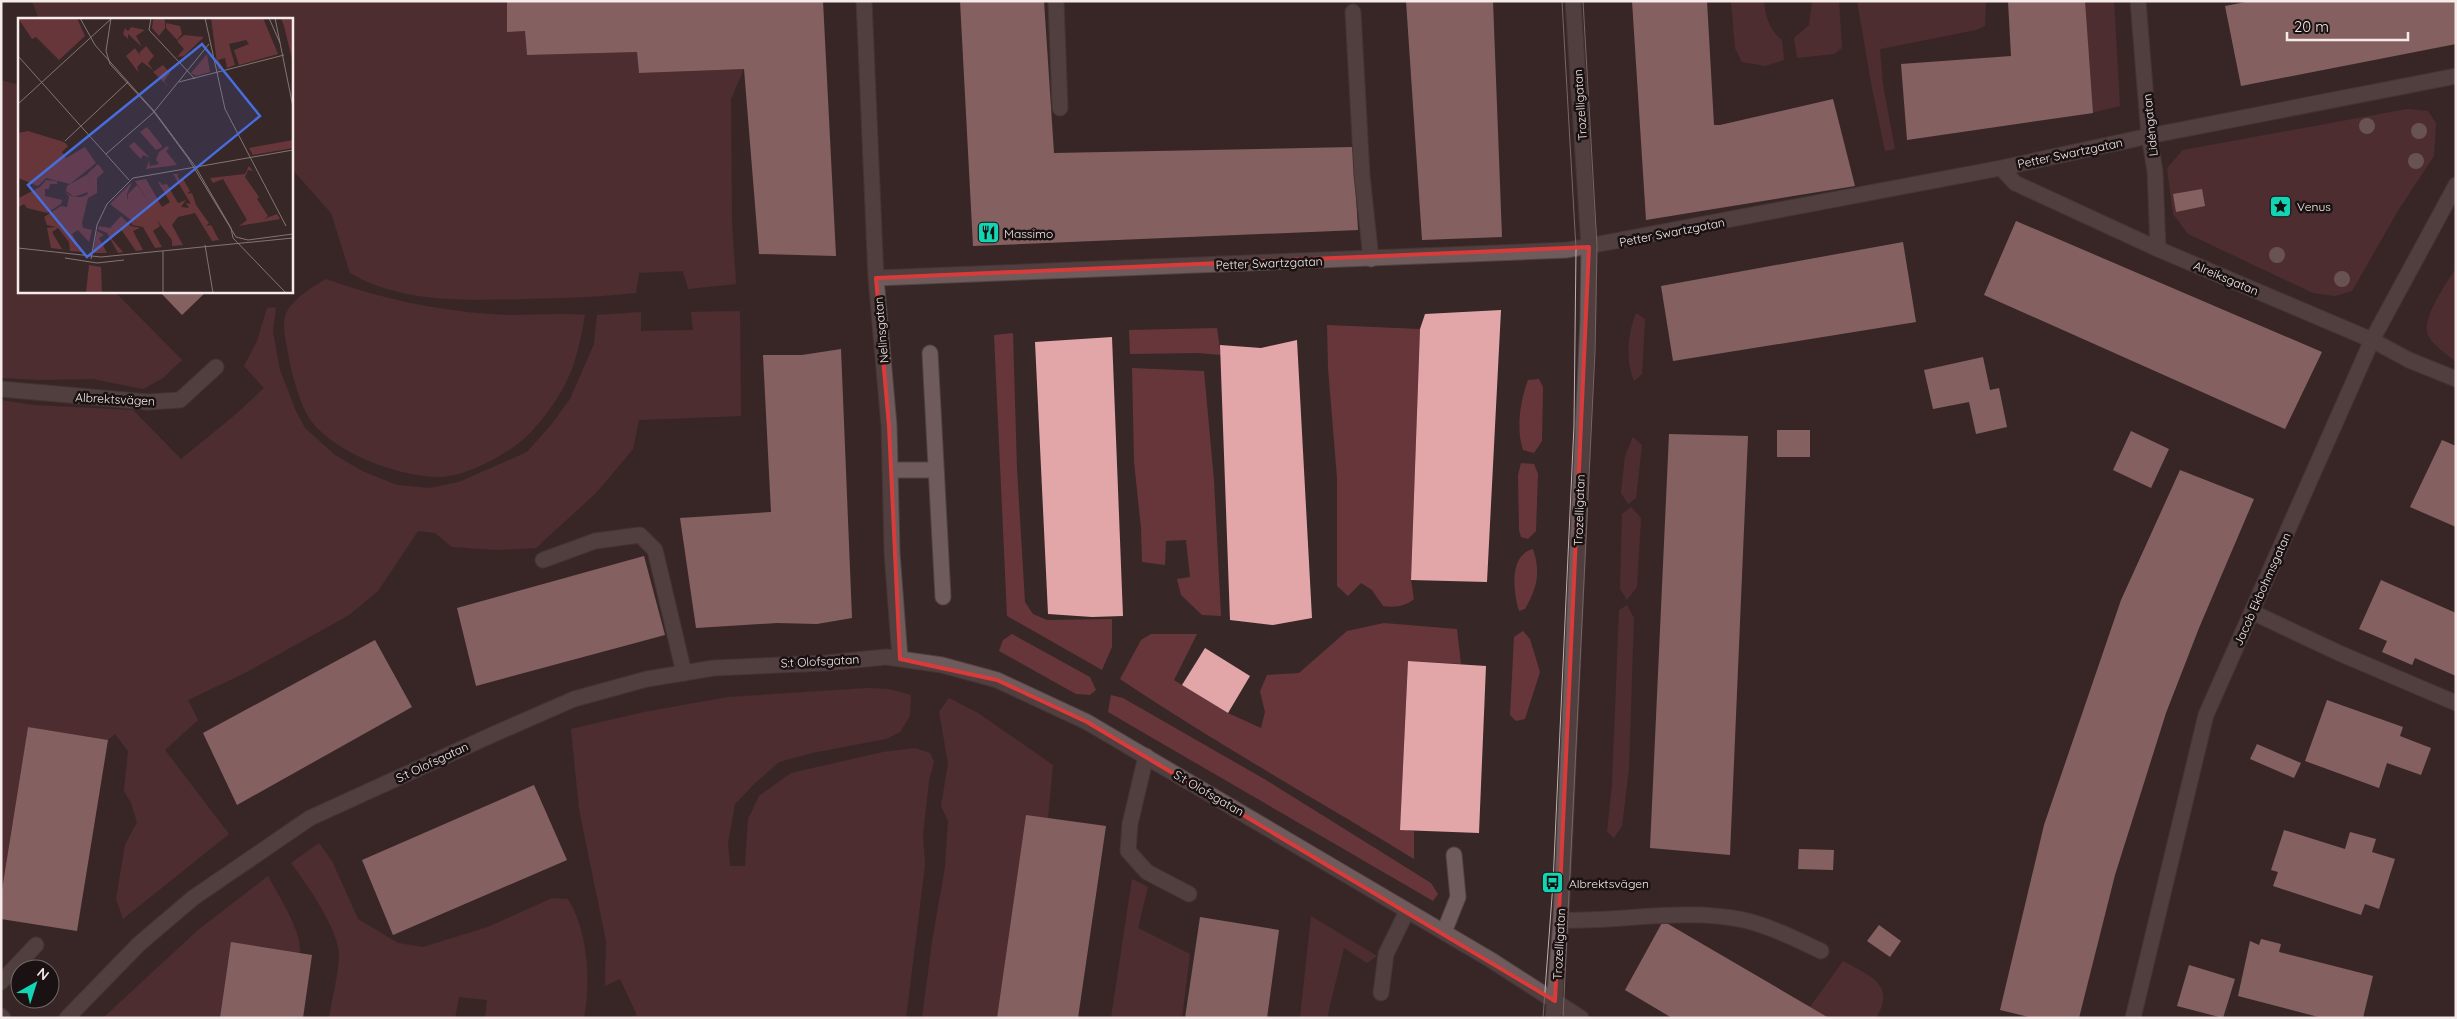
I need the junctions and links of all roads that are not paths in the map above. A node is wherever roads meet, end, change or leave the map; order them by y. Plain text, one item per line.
1 (864, 1) edge
2 (1056, 1) edge
3 (1573, 1) edge
4 (2138, 1) edge
5 (1353, 12) dead end
6 (2456, 76) edge
7 (1060, 108) dead end
8 (2148, 136) junction
9 (2001, 168) junction
10 (2456, 185) edge
11 (1589, 247) junction
12 (2158, 249) junction
13 (1371, 258) junction
14 (876, 278) junction
15 (2372, 340) junction
16 (930, 353) dead end
17 (216, 367) dead end
18 (2456, 379) edge
19 (1, 389) edge
20 (890, 470) junction
21 (936, 470) junction
22 (543, 560) dead end
23 (943, 597) dead end
24 (2252, 612) junction
25 (900, 659) junction
26 (684, 673) junction
27 (2456, 703) edge
28 (1146, 756) junction
29 (1454, 855) dead end
30 (1189, 894) dead end
31 (1407, 911) junction
32 (1561, 920) junction
33 (1444, 932) junction
34 (36, 945) dead end
35 (1821, 951) dead end
36 (1, 982) edge
37 (1380, 993) dead end
38 (1555, 1001) junction
39 (67, 1018) edge
40 (1553, 1018) edge
41 (1581, 1018) edge
42 (2133, 1018) edge

1 - 14 street, Nelinsgatan
2 - 7 street
3 - 11 street, Trozelligatan
4 - 8 street, Lidéngatan
5 - 13 street
6 - 8 street, Petter Swartzgatan
8 - 9 street, Petter Swartzgatan
8 - 12 street, Lidéngatan
9 - 11 street, Petter Swartzgatan
9 - 12 street, Alreiksgatan
10 - 15 street, Jacob Ekbohmsgatan
11 - 13 street, Petter Swartzgatan
11 - 32 street, Trozelligatan
12 - 15 street, Alreiksgatan
13 - 14 street, Petter Swartzgatan
14 - 20 street, Nelinsgatan
15 - 18 street, Alreiksgatan
15 - 24 street, Jacob Ekbohmsgatan
16 - 21 street
17 - 19 street, Albrektsvägen
20 - 21 street
20 - 25 street, Nelinsgatan
21 - 23 street
22 - 26 street
24 - 27 street
24 - 42 street, Jacob Ekbohmsgatan
25 - 26 street, S:t Olofsgatan
25 - 28 street, S:t Olofsgatan
26 - 39 street, S:t Olofsgatan
28 - 30 street
28 - 31 street, S:t Olofsgatan
29 - 33 street
31 - 33 street, S:t Olofsgatan
31 - 37 street
32 - 35 street
32 - 38 street, Trozelligatan
33 - 38 street, S:t Olofsgatan
34 - 36 street
38 - 40 street, Trozelligatan
38 - 41 street, S:t Olofsgatan

